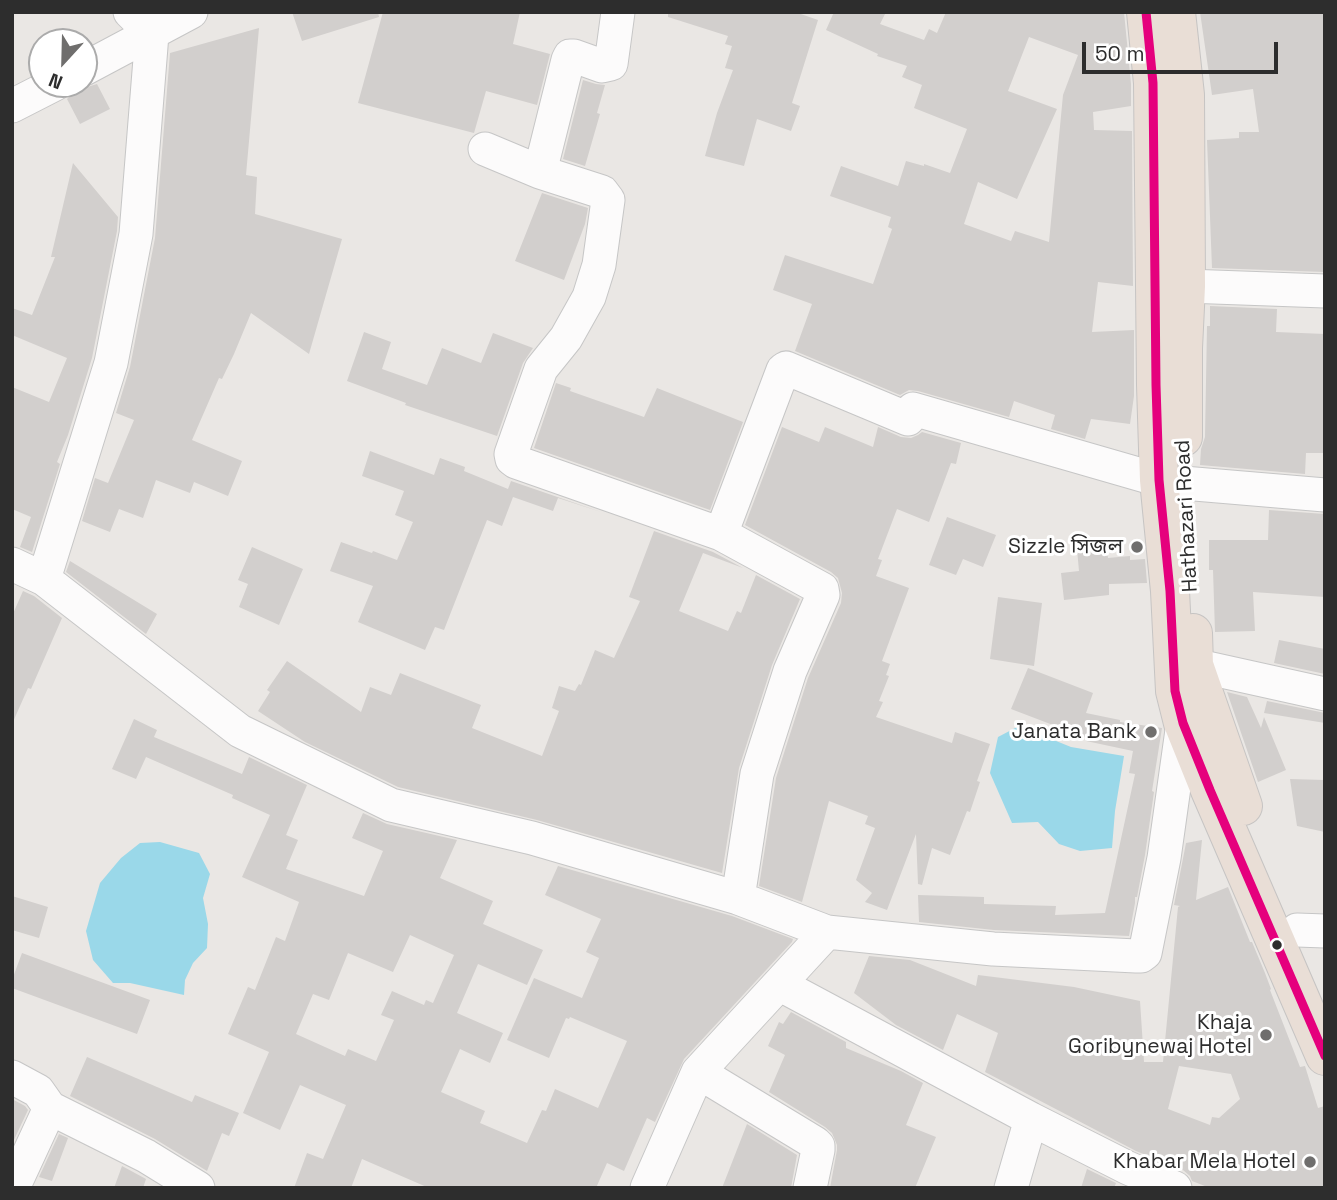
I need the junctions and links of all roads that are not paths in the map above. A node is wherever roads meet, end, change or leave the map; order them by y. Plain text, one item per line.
1 (191, 12) edge
2 (618, 12) edge
3 (1146, 12) edge
4 (1176, 12) edge
5 (141, 23) edge
6 (98, 58) edge
7 (28, 98) edge
8 (12, 106) edge
9 (485, 149) dead end
10 (540, 172) junction
11 (1186, 286) junction
12 (1325, 291) edge
13 (1171, 482) junction
14 (1325, 495) edge
15 (721, 534) junction
16 (12, 564) edge
17 (44, 579) junction
18 (1194, 665) junction
19 (1325, 694) edge
20 (1183, 723) junction
21 (738, 898) junction
22 (1311, 931) edge
23 (827, 932) junction
24 (779, 984) junction
25 (1325, 995) edge
26 (1325, 1056) edge
27 (698, 1072) junction
28 (12, 1077) edge
29 (50, 1108) junction
30 (1031, 1119) junction
31 (13, 1188) edge
32 (198, 1188) edge
33 (647, 1188) edge
34 (810, 1188) edge
35 (1011, 1188) edge
36 (1175, 1188) edge

1 - 5 street
2 - 10 street
3 - 13 highway, Hathazari Road
4 - 11 highway, Hathazari Road
5 - 6 street
5 - 17 street
7 - 8 street
9 - 10 street
10 - 15 street
11 - 12 street
11 - 13 highway, Hathazari Road
13 - 14 street
13 - 15 street
13 - 18 highway, Hathazari Road
13 - 20 highway, Hathazari Road
15 - 21 street
16 - 17 street
17 - 21 street
18 - 19 street
18 - 22 highway, Hathazari Road
20 - 23 street
20 - 26 highway, Hathazari Road
21 - 23 street
22 - 25 highway, Hathazari Road
23 - 24 street
24 - 27 street
24 - 30 street
27 - 33 street
27 - 34 street
28 - 29 street
29 - 31 street
29 - 32 street
30 - 35 street
30 - 36 street

